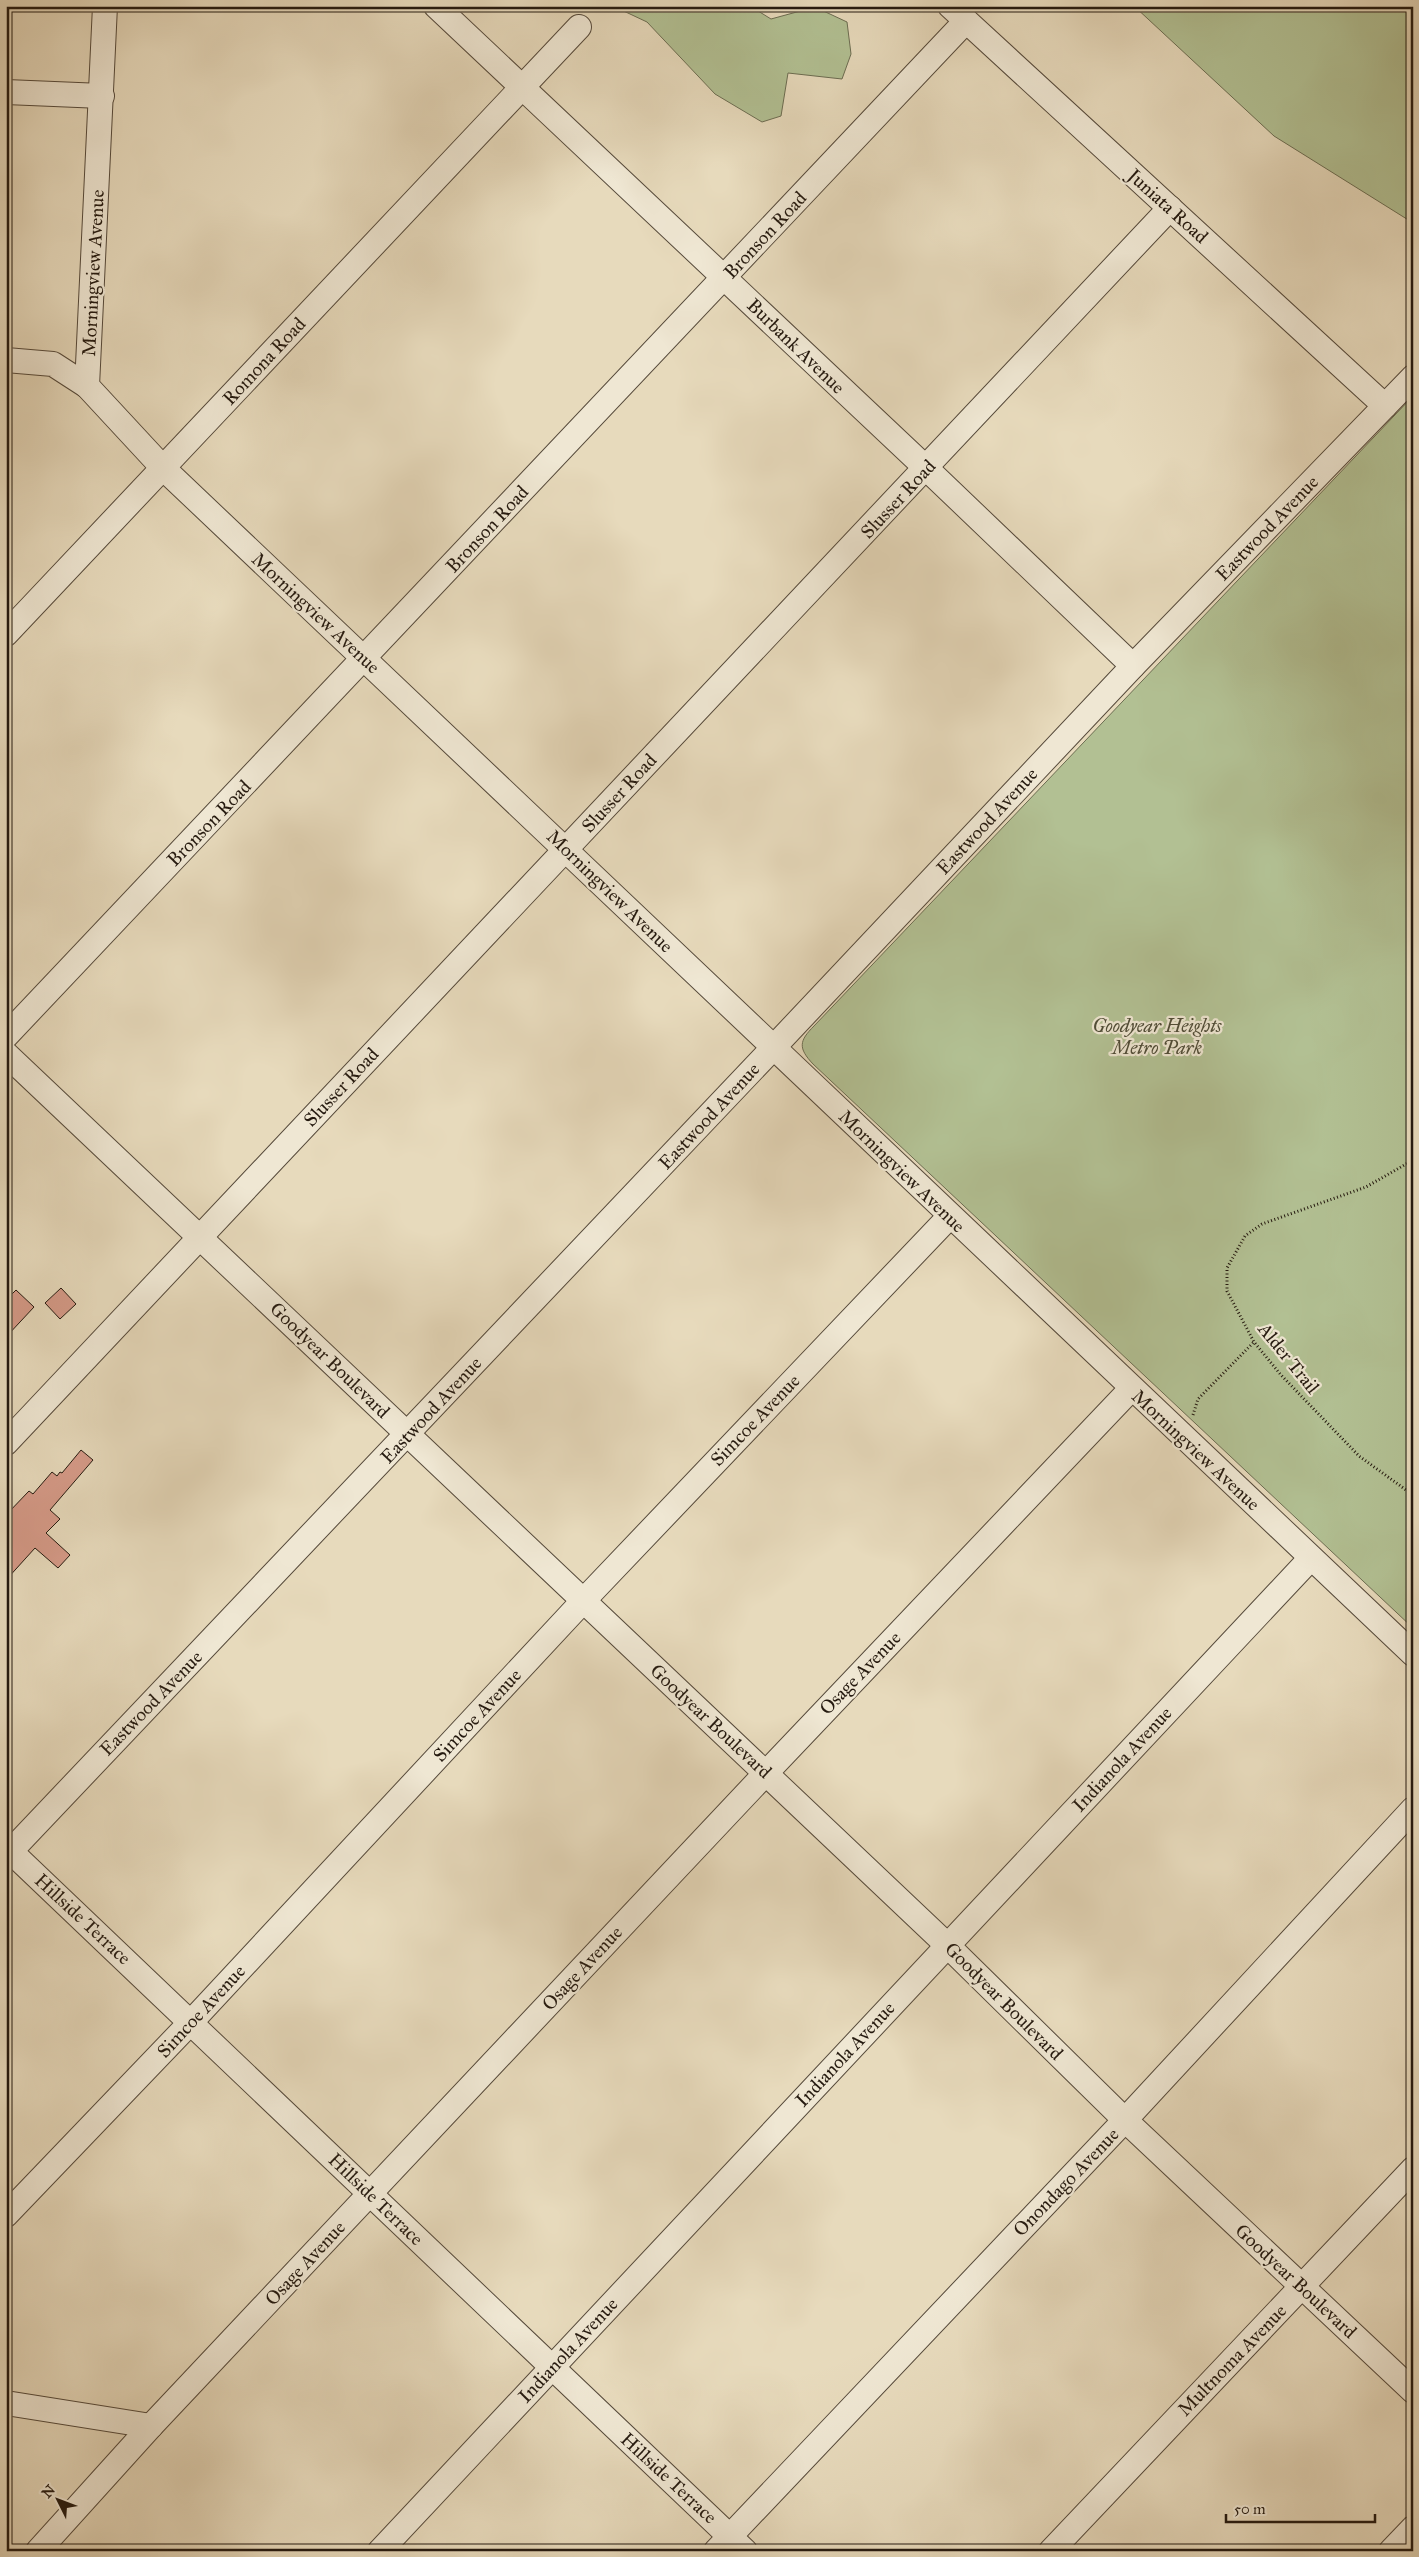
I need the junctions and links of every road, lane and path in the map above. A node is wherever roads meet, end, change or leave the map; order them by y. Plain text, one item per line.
1 (105, 6) edge
2 (436, 6) edge
3 (958, 13) edge
4 (579, 27) dead end
5 (521, 87) junction
6 (6, 92) edge
7 (102, 96) junction
8 (1170, 208) junction
9 (724, 279) junction
10 (6, 360) edge
11 (1413, 377) edge
12 (87, 386) junction
13 (1385, 406) junction
14 (163, 468) junction
15 (927, 468) junction
16 (6, 634) edge
17 (1413, 647) edge
18 (364, 659) junction
19 (1132, 666) junction
20 (1413, 735) edge
21 (566, 849) junction
22 (6, 1036) edge
23 (773, 1048) junction
24 (6, 1054) edge
25 (1413, 1160) edge
26 (950, 1216) junction
27 (200, 1237) junction
28 (1254, 1342) junction
29 (1132, 1389) junction
30 (407, 1434) junction
31 (1185, 1440) junction
32 (6, 1443) edge
33 (1413, 1495) edge
34 (1311, 1558) junction
35 (584, 1600) junction
36 (1413, 1654) edge
37 (766, 1773) junction
38 (1413, 1809) edge
39 (8, 1851) edge
40 (947, 1945) junction
41 (192, 2021) junction
42 (1125, 2120) junction
43 (1413, 2169) edge
44 (370, 2193) junction
45 (6, 2215) edge
46 (1302, 2286) junction
47 (552, 2367) junction
48 (1413, 2392) edge
49 (6, 2404) edge
50 (151, 2426) junction
51 (1413, 2528) edge
52 (731, 2546) edge
53 (38, 2551) edge
54 (380, 2551) edge
55 (1051, 2551) edge
56 (1391, 2551) edge

1 - 7 street, Morningview Avenue
2 - 5 street, Burbank Avenue
3 - 8 street, Juniata Road
3 - 9 street, Bronson Road
4 - 5 street, Romona Road
5 - 9 street, Burbank Avenue
5 - 14 street, Romona Road
6 - 7 street
7 - 12 street, Morningview Avenue
8 - 13 street, Juniata Road
8 - 15 street, Slusser Road
9 - 15 street, Burbank Avenue
9 - 18 street, Bronson Road
10 - 12 street
11 - 13 street, Eastwood Avenue
12 - 14 street, Morningview Avenue
13 - 19 street, Eastwood Avenue
14 - 16 street, Romona Road
14 - 18 street, Morningview Avenue
15 - 19 street, Burbank Avenue
15 - 21 street, Slusser Road
17 - 20 path
18 - 21 street, Morningview Avenue
18 - 22 street, Bronson Road
19 - 23 street, Eastwood Avenue
21 - 23 street, Morningview Avenue
21 - 27 street, Slusser Road
23 - 26 street, Morningview Avenue
23 - 30 street, Eastwood Avenue
24 - 27 street, Goodyear Boulevard
25 - 28 path, Alder Trail
26 - 29 street, Morningview Avenue
26 - 35 street, Simcoe Avenue
27 - 30 street, Goodyear Boulevard
27 - 32 street, Slusser Road
28 - 31 path
28 - 33 path, Alder Trail
29 - 31 street, Morningview Avenue
29 - 37 street, Osage Avenue
30 - 35 street, Goodyear Boulevard
30 - 39 street, Eastwood Avenue
31 - 34 street, Morningview Avenue
34 - 36 street, Morningview Avenue
34 - 40 street, Indianola Avenue
35 - 37 street, Goodyear Boulevard
35 - 41 street, Simcoe Avenue
37 - 40 street, Goodyear Boulevard
37 - 44 street, Osage Avenue
38 - 42 street, Onondago Avenue
39 - 41 street, Hillside Terrace
40 - 42 street, Goodyear Boulevard
40 - 47 street, Indianola Avenue
41 - 44 street, Hillside Terrace
41 - 45 street, Simcoe Avenue
42 - 46 street, Goodyear Boulevard
42 - 52 street, Onondago Avenue
43 - 46 street, Multnoma Avenue
44 - 47 street, Hillside Terrace
44 - 50 street, Osage Avenue
46 - 48 street, Goodyear Boulevard
46 - 55 street, Multnoma Avenue
47 - 52 street, Hillside Terrace
47 - 54 street, Indianola Avenue
49 - 50 street
50 - 53 street, Osage Avenue
51 - 56 street

